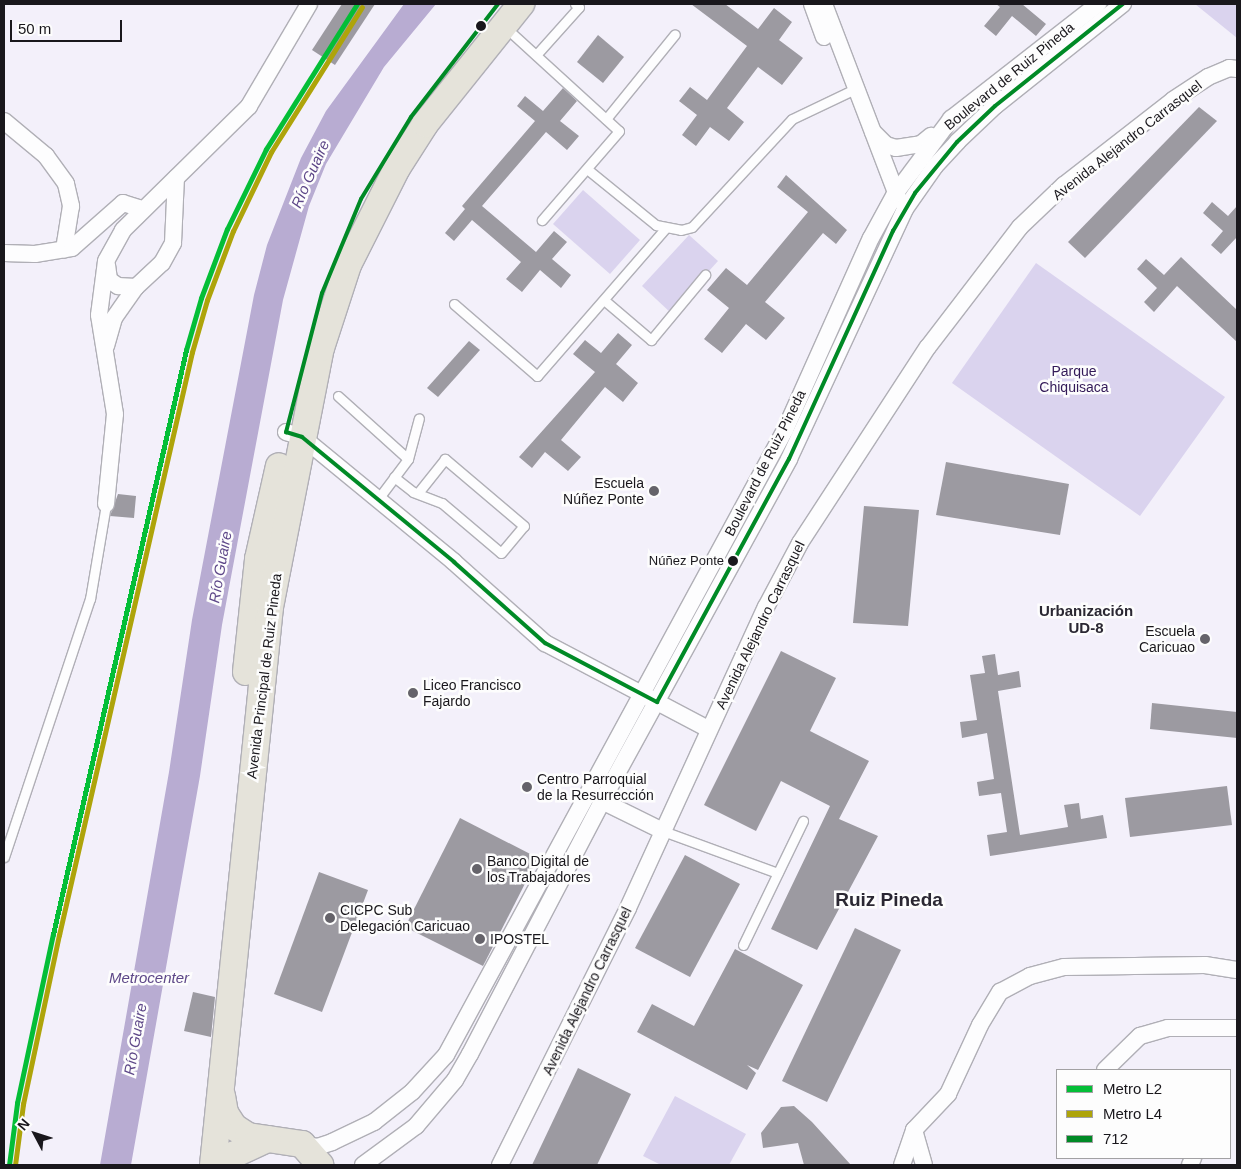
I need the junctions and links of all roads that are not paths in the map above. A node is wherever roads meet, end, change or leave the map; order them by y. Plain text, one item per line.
1 (309, 4) edge
2 (521, 4) edge
3 (575, 4) edge
4 (812, 4) edge
5 (824, 4) edge
6 (1098, 4) edge
7 (1123, 4) edge
8 (501, 15) edge
9 (675, 34) dead end
10 (536, 55) junction
11 (1237, 69) edge
12 (851, 91) junction
13 (952, 118) junction
14 (606, 119) junction
15 (4, 121) edge
16 (869, 126) junction
17 (587, 168) junction
18 (176, 178) junction
19 (896, 202) junction
20 (137, 216) junction
21 (542, 220) dead end
22 (665, 229) junction
23 (64, 249) junction
24 (4, 253) edge
25 (106, 261) junction
26 (705, 275) dead end
27 (136, 287) junction
28 (604, 300) junction
29 (454, 304) dead end
30 (104, 353) junction
31 (338, 396) dead end
32 (419, 418) dead end
33 (294, 434) junction
34 (408, 459) junction
35 (394, 478) junction
36 (418, 493) junction
37 (378, 499) junction
38 (106, 504) joint
39 (640, 694) junction
40 (657, 702) junction
41 (708, 729) junction
42 (602, 801) junction
43 (803, 821) dead end
44 (663, 830) junction
45 (4, 857) edge
46 (778, 873) junction
47 (743, 945) dead end
48 (1237, 970) edge
49 (1237, 1028) edge
50 (1107, 1069) edge
51 (220, 1083) junction
52 (914, 1130) junction
53 (267, 1140) junction
54 (302, 1144) junction
55 (213, 1165) edge
56 (221, 1165) edge
57 (320, 1165) edge
58 (363, 1165) edge
59 (500, 1165) edge
60 (902, 1165) edge
61 (924, 1165) edge

1 - 18 street
2 - 8 main road, Avenida Principal de Ruiz Pineda
3 - 10 lane
4 - 12 street
5 - 12 street
6 - 13 street, Boulevard de Ruiz Pineda
7 - 19 street, Boulevard de Ruiz Pineda
8 - 10 lane
8 - 33 main road, Avenida Principal de Ruiz Pineda
9 - 14 lane
10 - 14 lane
11 - 41 street, Avenida Alejandro Carrasquel
12 - 16 street
12 - 19 street
12 - 22 lane
13 - 16 street
13 - 19 street, Boulevard de Ruiz Pineda
14 - 17 lane
15 - 23 street
16 - 19 street
17 - 21 lane
17 - 22 lane
18 - 20 street
18 - 27 street
19 - 39 street, Boulevard de Ruiz Pineda
19 - 40 street, Boulevard de Ruiz Pineda
20 - 23 street
20 - 25 street
22 - 28 lane
23 - 24 street
25 - 27 street
25 - 30 street
26 - 28 lane
27 - 30 street
28 - 29 lane
30 - 38 street
31 - 34 lane
32 - 34 lane
33 - 37 street
33 - 51 main road, Avenida Principal de Ruiz Pineda
34 - 35 lane
35 - 36 lane
35 - 37 lane
36 - 36 lane
37 - 39 street
38 - 45 lane
39 - 40 street
39 - 54 street, Boulevard de Ruiz Pineda
40 - 41 street
40 - 42 street, Boulevard de Ruiz Pineda
41 - 44 street, Avenida Alejandro Carrasquel
42 - 44 street
42 - 58 street, Boulevard de Ruiz Pineda
43 - 46 lane
44 - 46 lane
44 - 59 street, Avenida Alejandro Carrasquel
46 - 47 lane
48 - 52 street
49 - 50 street
51 - 53 main road, Avenida Principal de Ruiz Pineda
51 - 55 main road, Avenida Principal de Ruiz Pineda
52 - 60 street
52 - 61 street
53 - 54 main road, Avenida Principal de Ruiz Pineda
53 - 56 main road
54 - 57 main road

